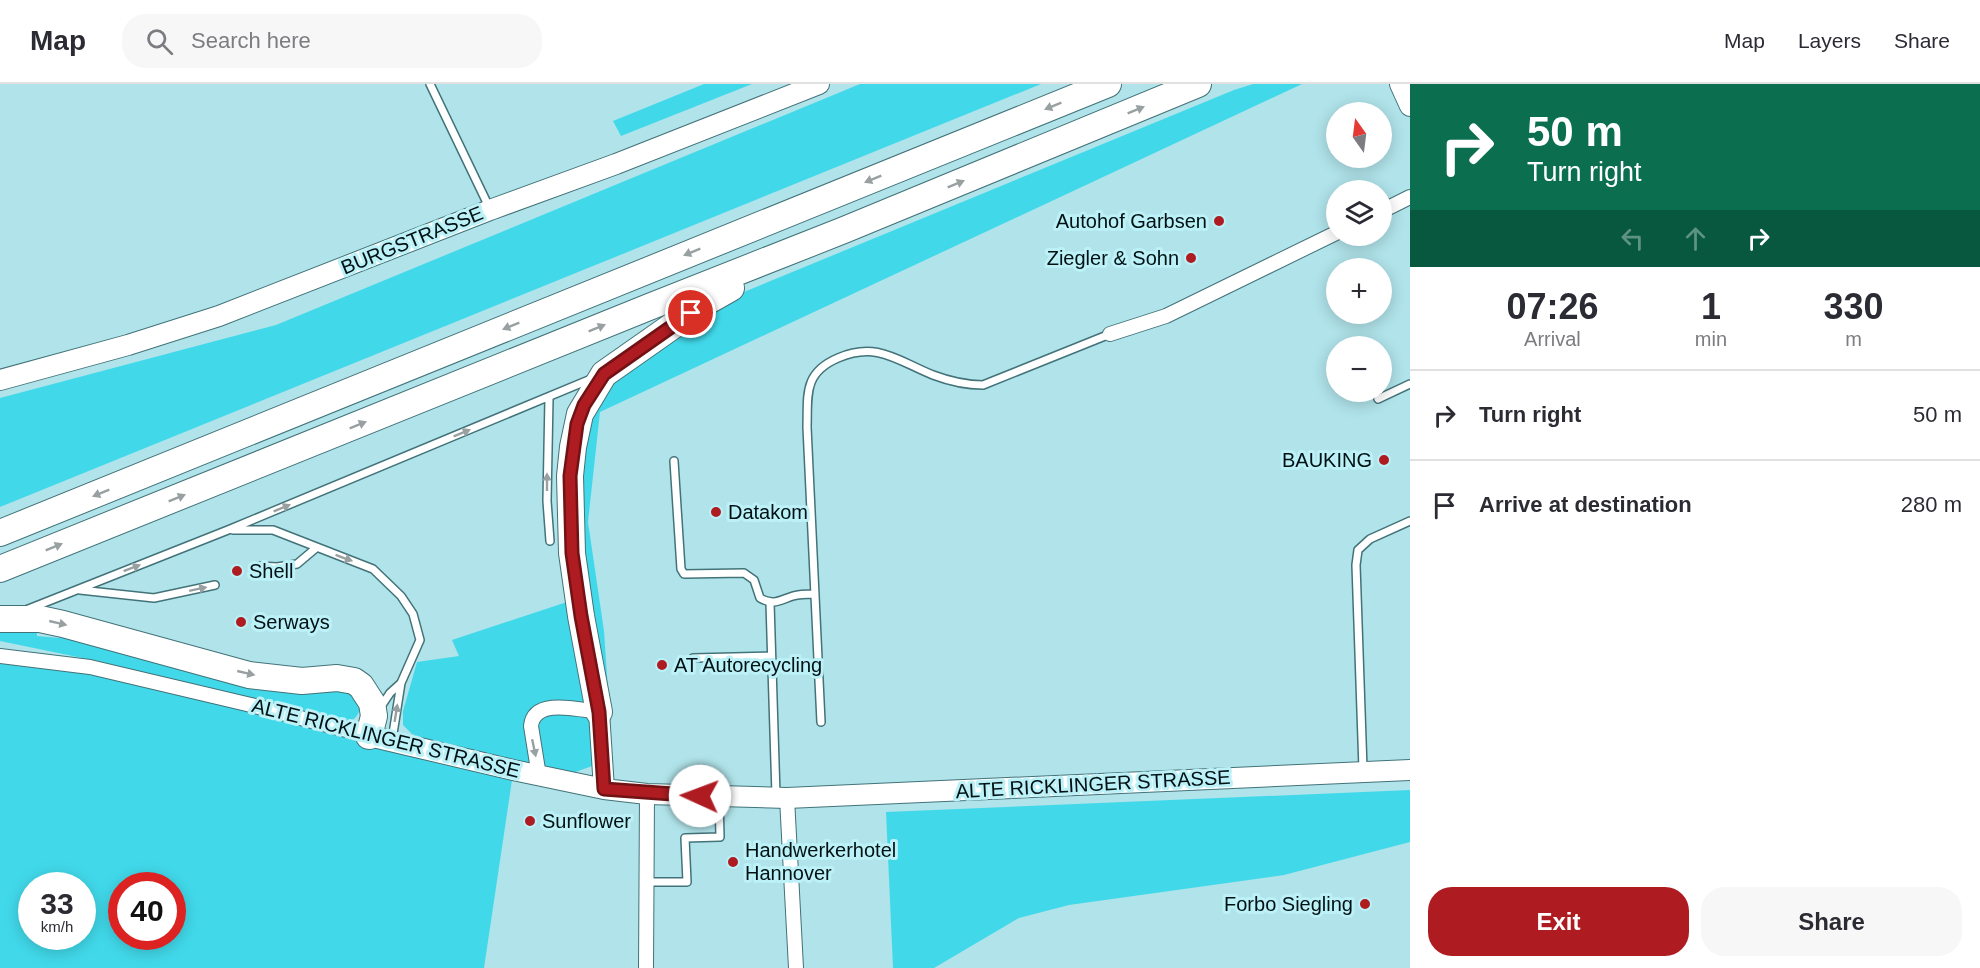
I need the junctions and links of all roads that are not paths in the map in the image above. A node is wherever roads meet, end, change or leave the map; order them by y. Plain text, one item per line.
1 (430, 84) edge
2 (819, 84) edge
3 (1108, 84) edge
4 (1198, 84) edge
5 (1400, 84) edge
6 (1410, 106) edge
7 (1410, 197) edge
8 (1392, 206) edge
9 (490, 210) junction
10 (844, 230) junction
11 (1326, 238) edge
12 (1110, 334) joint
13 (604, 374) junction
14 (0, 380) edge
15 (1410, 384) edge
16 (1392, 392) edge
17 (549, 398) junction
18 (674, 462) dead end
19 (1410, 521) edge
20 (228, 530) junction
21 (0, 533) edge
22 (550, 541) dead end
23 (315, 548) junction
24 (258, 566) dead end
25 (0, 569) edge
26 (215, 585) dead end
27 (78, 589) junction
28 (814, 594) junction
29 (770, 603) junction
30 (1, 619) edge
31 (0, 656) edge
32 (771, 656) junction
33 (693, 658) dead end
34 (401, 683) junction
35 (599, 712) junction
36 (820, 722) dead end
37 (378, 731) junction
38 (1410, 770) edge
39 (1363, 772) junction
40 (539, 776) junction
41 (604, 789) junction
42 (647, 794) junction
43 (719, 796) junction
44 (781, 798) junction
45 (647, 882) junction
46 (646, 968) edge
47 (796, 968) edge

1 - 9 lane
2 - 9 street, BURGSTRASSE
3 -> 21 highway
10 -> 4 highway
5 - 6 street
7 - 8 street
9 - 14 street, BURGSTRASSE
10 - 13 highway
25 -> 10 highway
11 - 12 street
12 - 28 lane
13 - 17 lane
13 - 35 highway
15 - 16 lane
20 -> 17 lane
22 -> 17 lane
18 - 29 lane
19 - 39 lane
20 - 23 lane
27 -> 20 lane
23 - 24 lane
23 -> 34 lane
27 -> 26 lane
27 - 30 lane
28 - 29 lane
28 - 36 lane
29 - 32 lane
30 -> 37 highway
31 - 37 street, ALTE RICKLINGER STRASSE
32 - 33 lane
32 - 44 lane
37 -> 34 lane
34 - 37 lane
35 -> 40 street
35 - 41 street
37 - 40 street, ALTE RICKLINGER STRASSE
38 - 39 street, ALTE RICKLINGER STRASSE
39 - 44 street, ALTE RICKLINGER STRASSE
40 - 41 street, ALTE RICKLINGER STRASSE
41 - 42 street, ALTE RICKLINGER STRASSE
42 - 43 street, ALTE RICKLINGER STRASSE
42 - 45 street
43 - 44 street, ALTE RICKLINGER STRASSE
43 - 45 lane
44 - 47 street
45 - 46 street

